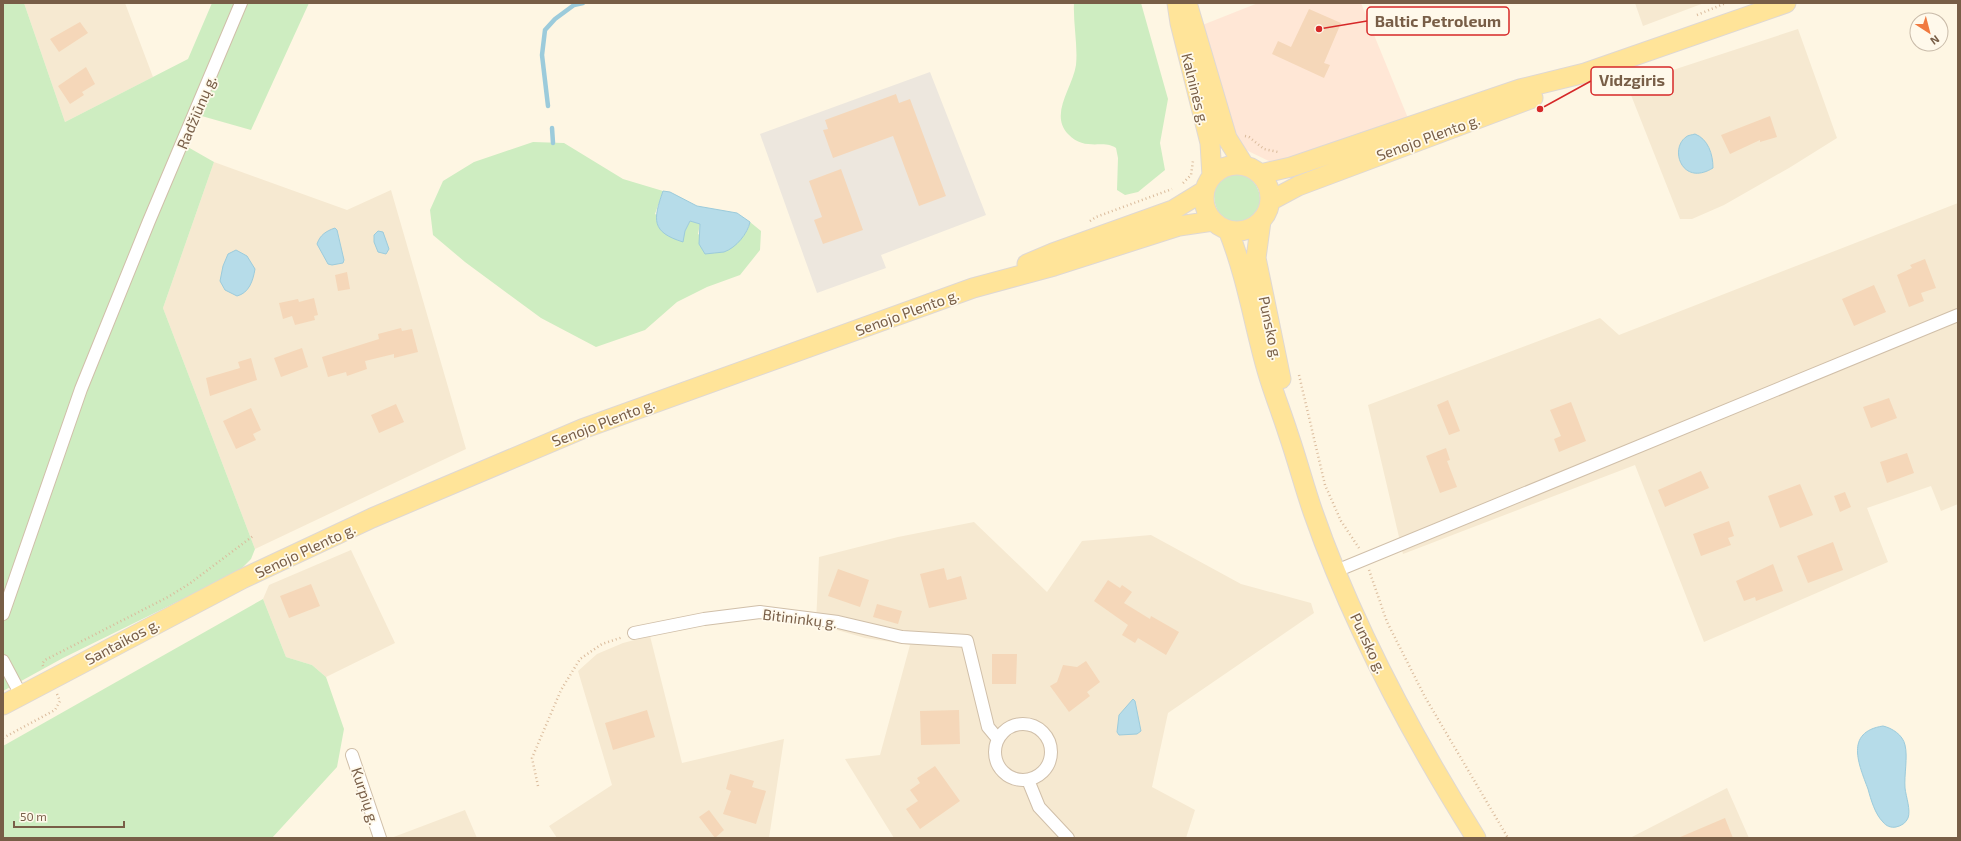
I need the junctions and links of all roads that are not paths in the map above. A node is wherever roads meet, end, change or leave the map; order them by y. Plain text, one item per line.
1 (241, 3) edge
2 (1177, 3) edge
3 (1187, 3) edge
4 (1786, 3) edge
5 (1585, 73) junction
6 (1218, 141) junction
7 (1252, 169) junction
8 (1208, 184) junction
9 (1270, 201) junction
10 (1261, 221) junction
11 (1220, 225) junction
12 (973, 288) junction
13 (1958, 315) edge
14 (1289, 435) junction
15 (1336, 571) junction
16 (242, 579) joint
17 (3, 614) edge
18 (634, 633) road end
19 (3, 661) edge
20 (21, 695) junction
21 (3, 705) edge
22 (998, 739) junction
23 (352, 755) dead end
24 (1028, 780) junction
25 (380, 838) edge
26 (1068, 838) edge
27 (1476, 838) edge

1 - 17 street, Radžiūnų g.
2 - 6 main road, Kalninės g.
3 - 6 main road, Kalninės g.
4 - 5 main road, Senojo Plento g.
5 - 7 main road, Senojo Plento g.
5 - 9 main road, Senojo Plento g.
6 - 7 main road, Kalninės g.
6 - 8 main road, Kalninės g.
7 - 8 main road
7 - 9 main road
8 - 11 main road
8 - 12 main road, Senojo Plento g.
9 - 10 main road
10 - 11 main road
10 - 14 main road, Punsko g.
11 - 12 main road, Senojo Plento g.
11 - 14 main road, Punsko g.
12 - 16 main road, Senojo Plento g.
13 - 15 street
14 - 15 main road, Punsko g.
15 - 27 main road, Punsko g.
16 - 20 main road, Santaikos g.
18 - 22 street, Bitininkų g.
19 - 20 street
20 - 21 main road, Santaikos g.
22 - 24 street
22 - 24 street
23 - 25 street, Kurpių g.
24 - 26 street

